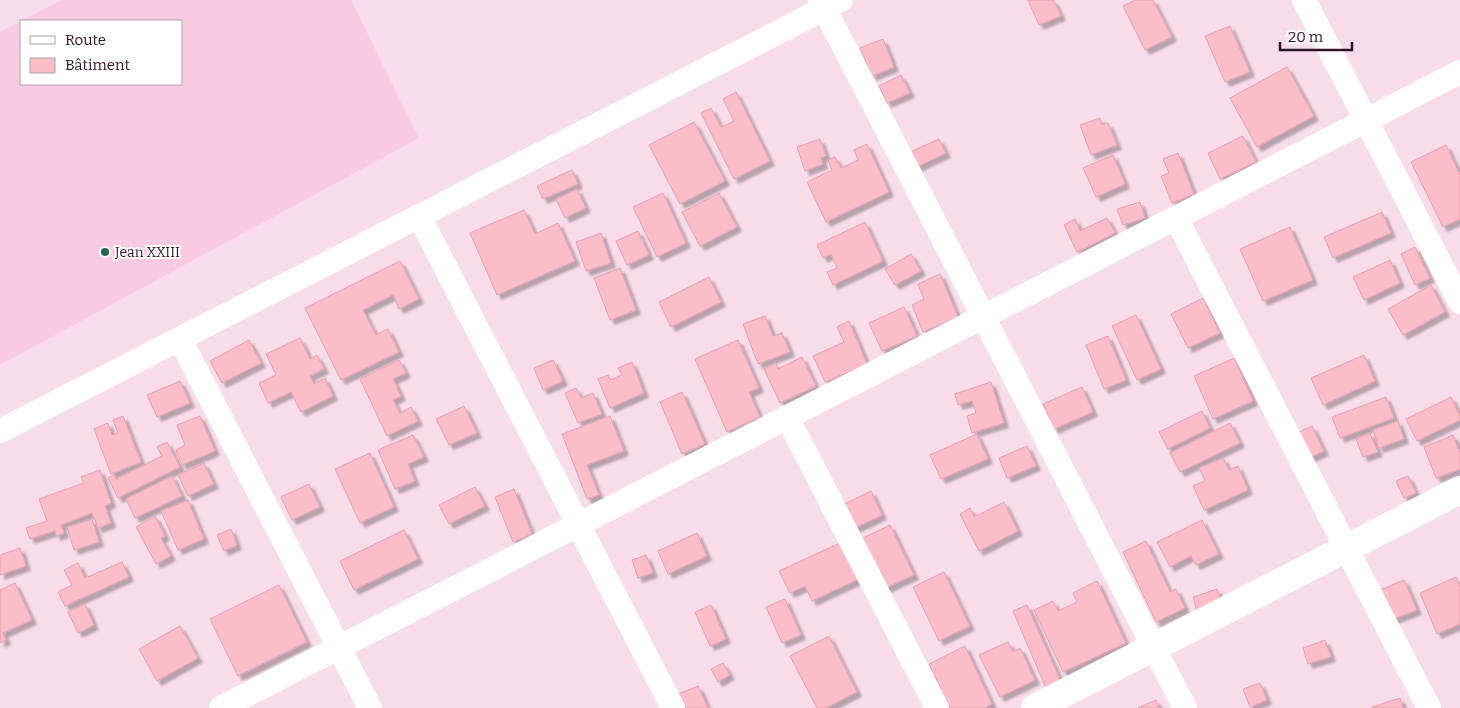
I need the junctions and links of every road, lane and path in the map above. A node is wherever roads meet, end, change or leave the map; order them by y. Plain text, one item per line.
1 (1304, 0) edge
2 (829, 3) edge
3 (1460, 72) edge
4 (1366, 120) junction
5 (419, 216) junction
6 (1176, 218) junction
7 (1460, 302) edge
8 (984, 317) junction
9 (180, 339) junction
10 (788, 417) junction
11 (0, 431) edge
12 (1460, 490) edge
13 (578, 525) junction
14 (1346, 548) junction
15 (339, 647) junction
16 (1154, 647) junction
17 (221, 708) edge
18 (370, 708) edge
19 (673, 708) edge
20 (937, 708) edge
21 (1035, 708) edge
22 (1185, 708) edge
23 (1428, 708) edge

1 - 4 street
2 - 5 street
2 - 8 street
3 - 4 street
4 - 6 street
4 - 7 street
5 - 9 street
5 - 13 street
6 - 8 street
6 - 14 street
8 - 10 street
8 - 16 street
9 - 11 street
9 - 15 street
10 - 13 street
10 - 20 street
12 - 14 street
13 - 15 street
13 - 19 street
14 - 16 street
14 - 23 street
15 - 17 street
15 - 18 street
16 - 21 street
16 - 22 street

